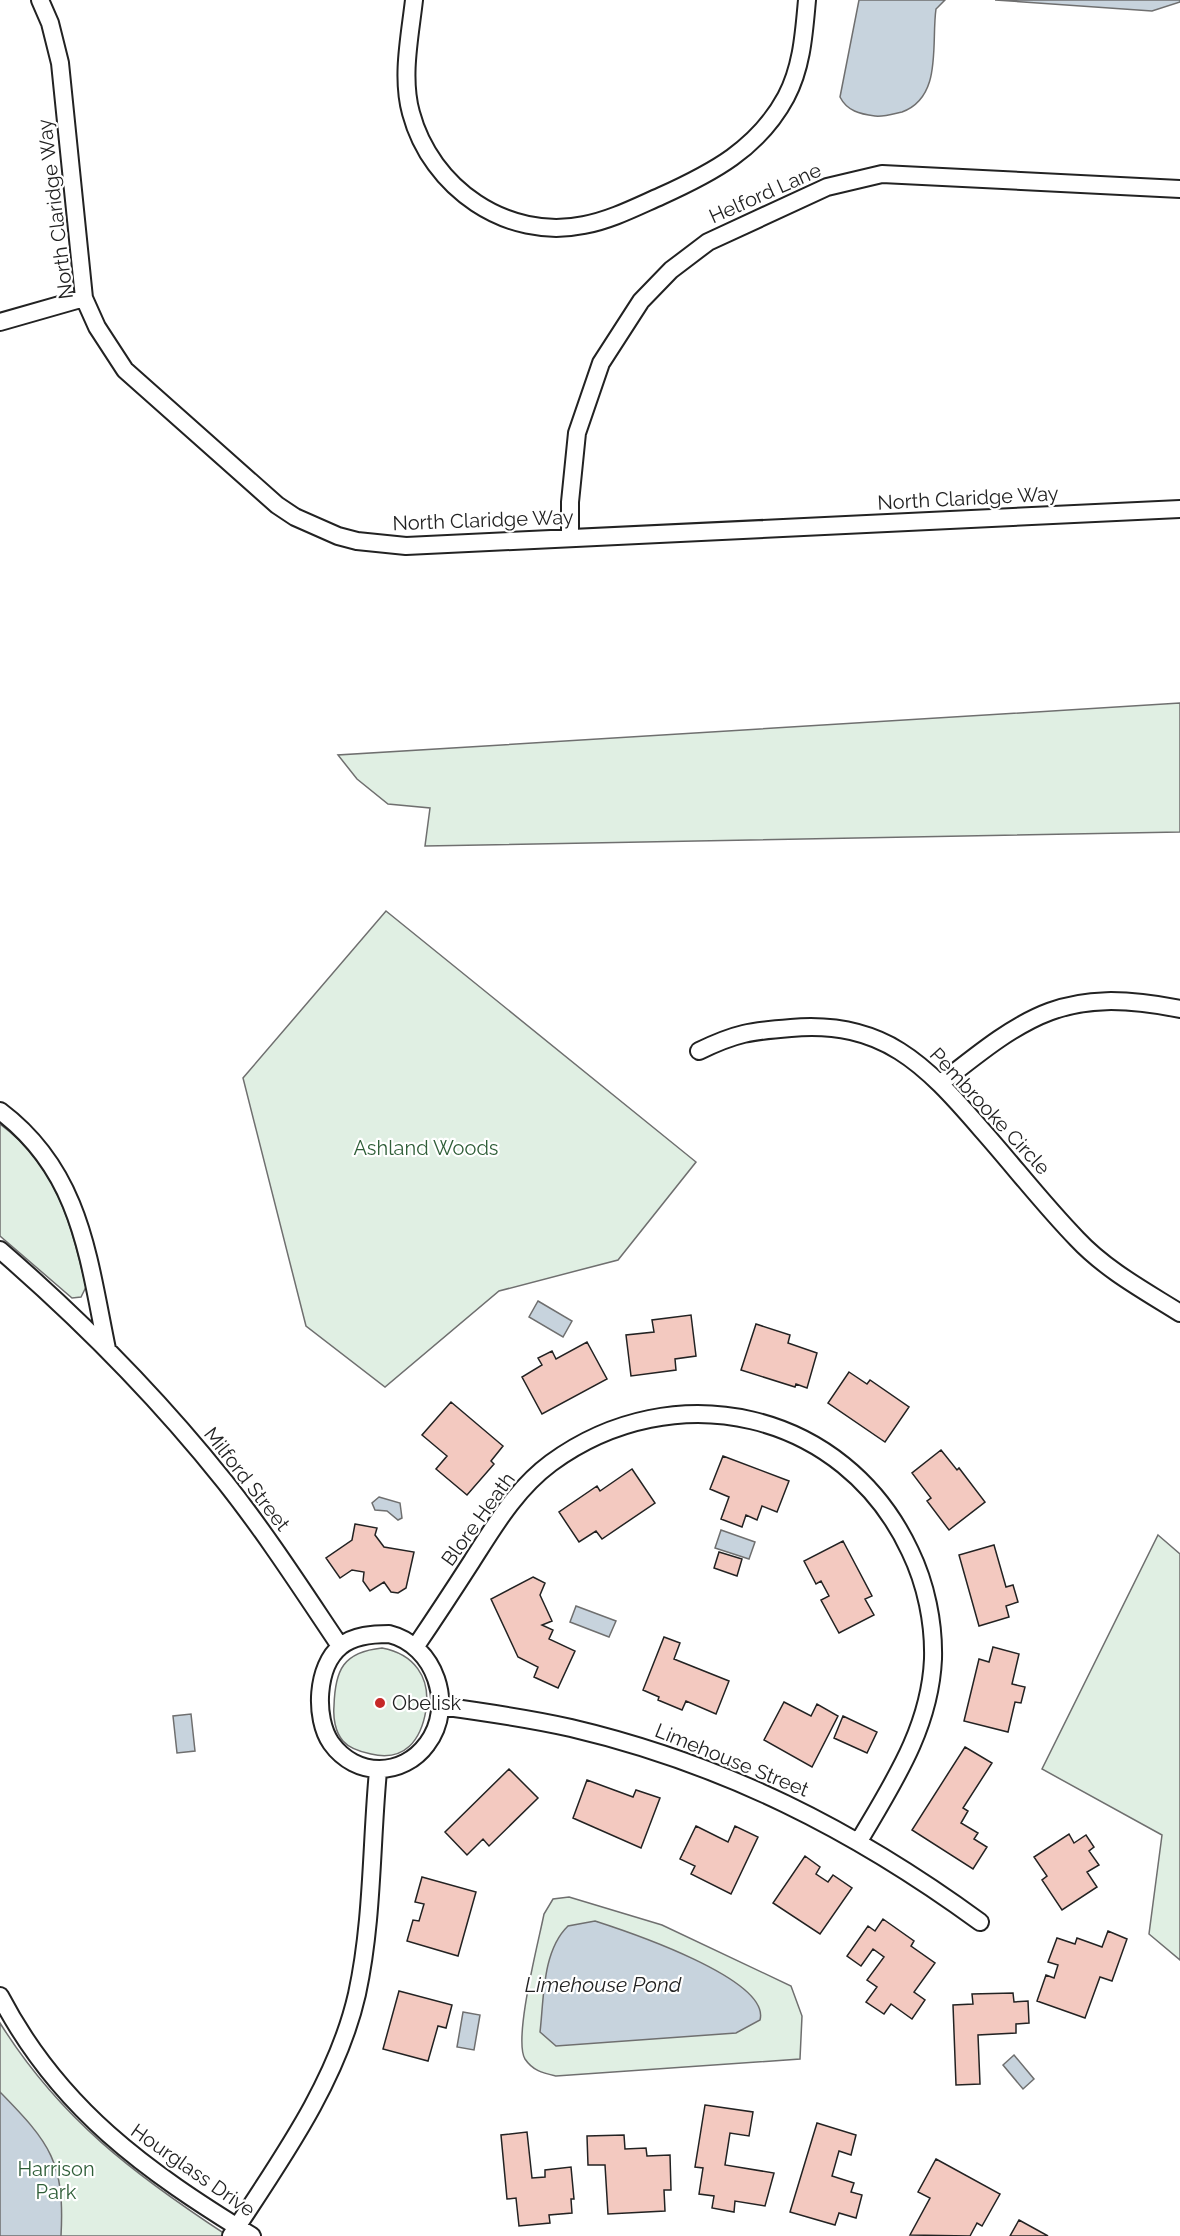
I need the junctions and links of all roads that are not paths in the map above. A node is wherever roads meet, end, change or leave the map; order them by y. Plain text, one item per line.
1 (40, 0) edge
2 (414, 0) edge
3 (807, 0) edge
4 (1180, 189) edge
5 (84, 298) junction
6 (0, 322) edge
7 (1180, 509) edge
8 (570, 538) junction
9 (1180, 1009) edge
10 (699, 1051) dead end
11 (941, 1083) junction
12 (0, 1111) edge
13 (0, 1250) edge
14 (1180, 1313) edge
15 (107, 1350) junction
16 (340, 1646) junction
17 (416, 1646) junction
18 (440, 1706) junction
19 (378, 1770) junction
20 (859, 1841) junction
21 (980, 1922) dead end
22 (0, 1996) edge
23 (234, 2231) edge
24 (252, 2236) edge

1 - 5 street, North Claridge Way
2 - 3 street, Helford Lane
4 - 8 street, Helford Lane
5 - 6 street
5 - 8 street, North Claridge Way
7 - 8 street, North Claridge Way
9 - 11 street
10 - 11 street, Pembrooke Circle
11 - 14 street, Pembrooke Circle
12 - 15 street
13 - 15 street, Milford Street
15 - 16 street, Milford Street
16 - 17 street
16 - 19 street
17 - 18 street
17 - 20 street, Blore Heath
18 - 19 street
18 - 20 street, Limehouse Street
19 - 23 street
20 - 21 street, Limehouse Street
22 - 23 street, Hourglass Drive
23 - 24 street, Hourglass Drive

